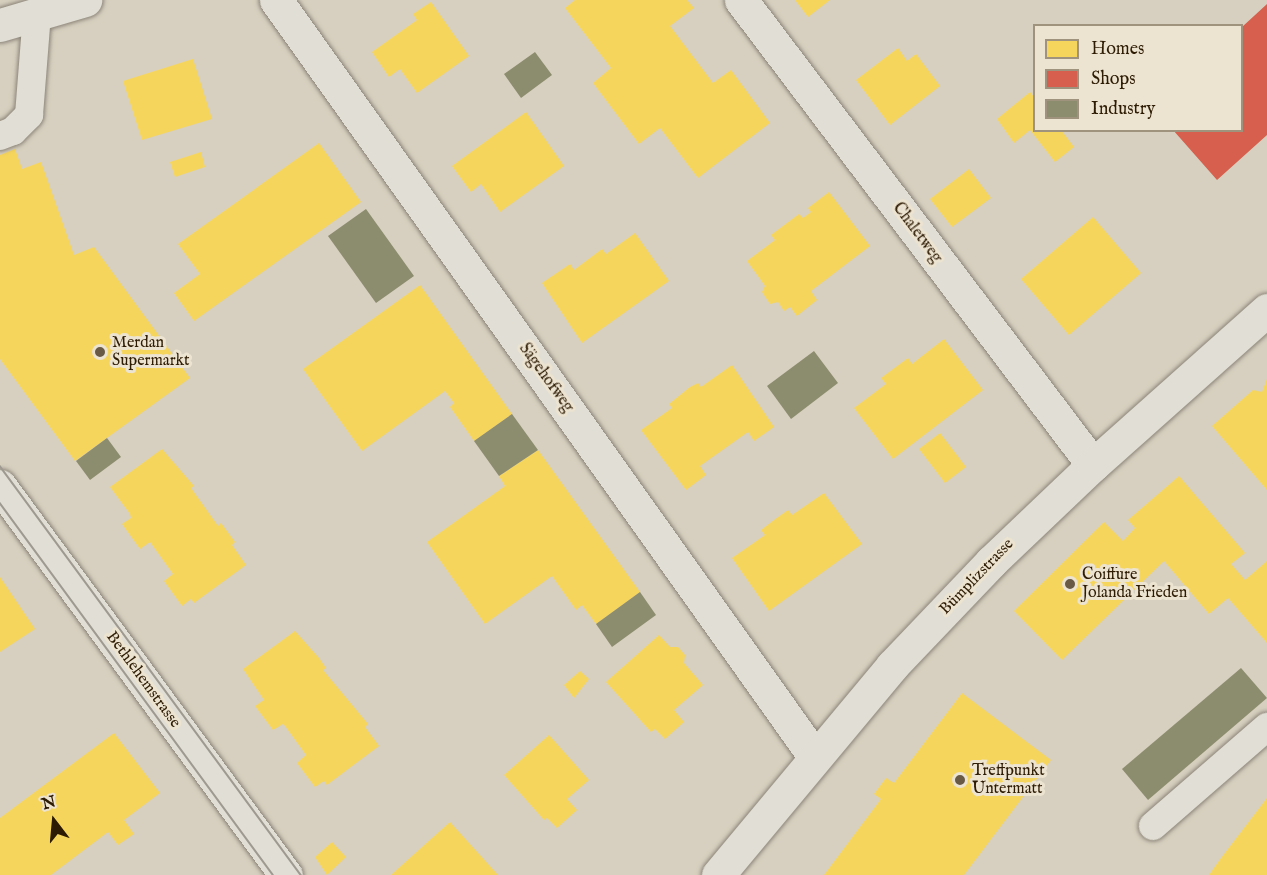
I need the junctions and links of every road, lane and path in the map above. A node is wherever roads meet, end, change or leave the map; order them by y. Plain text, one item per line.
1 (85, 0) edge
2 (276, 0) edge
3 (741, 0) edge
4 (37, 14) junction
5 (0, 25) edge
6 (0, 136) edge
7 (1267, 309) edge
8 (1093, 465) junction
9 (2, 494) edge
10 (1267, 727) edge
11 (814, 756) junction
12 (1153, 826) dead end
13 (286, 875) edge
14 (718, 875) edge

1 - 4 street
2 - 11 street, Sägehofweg
3 - 8 street, Chaletweg
4 - 5 street
4 - 6 lane
7 - 8 street, Bümplizstrasse
8 - 11 street, Bümplizstrasse
9 - 13 street, Bethlehemstrasse
10 - 12 lane
11 - 14 street, Bümplizstrasse

